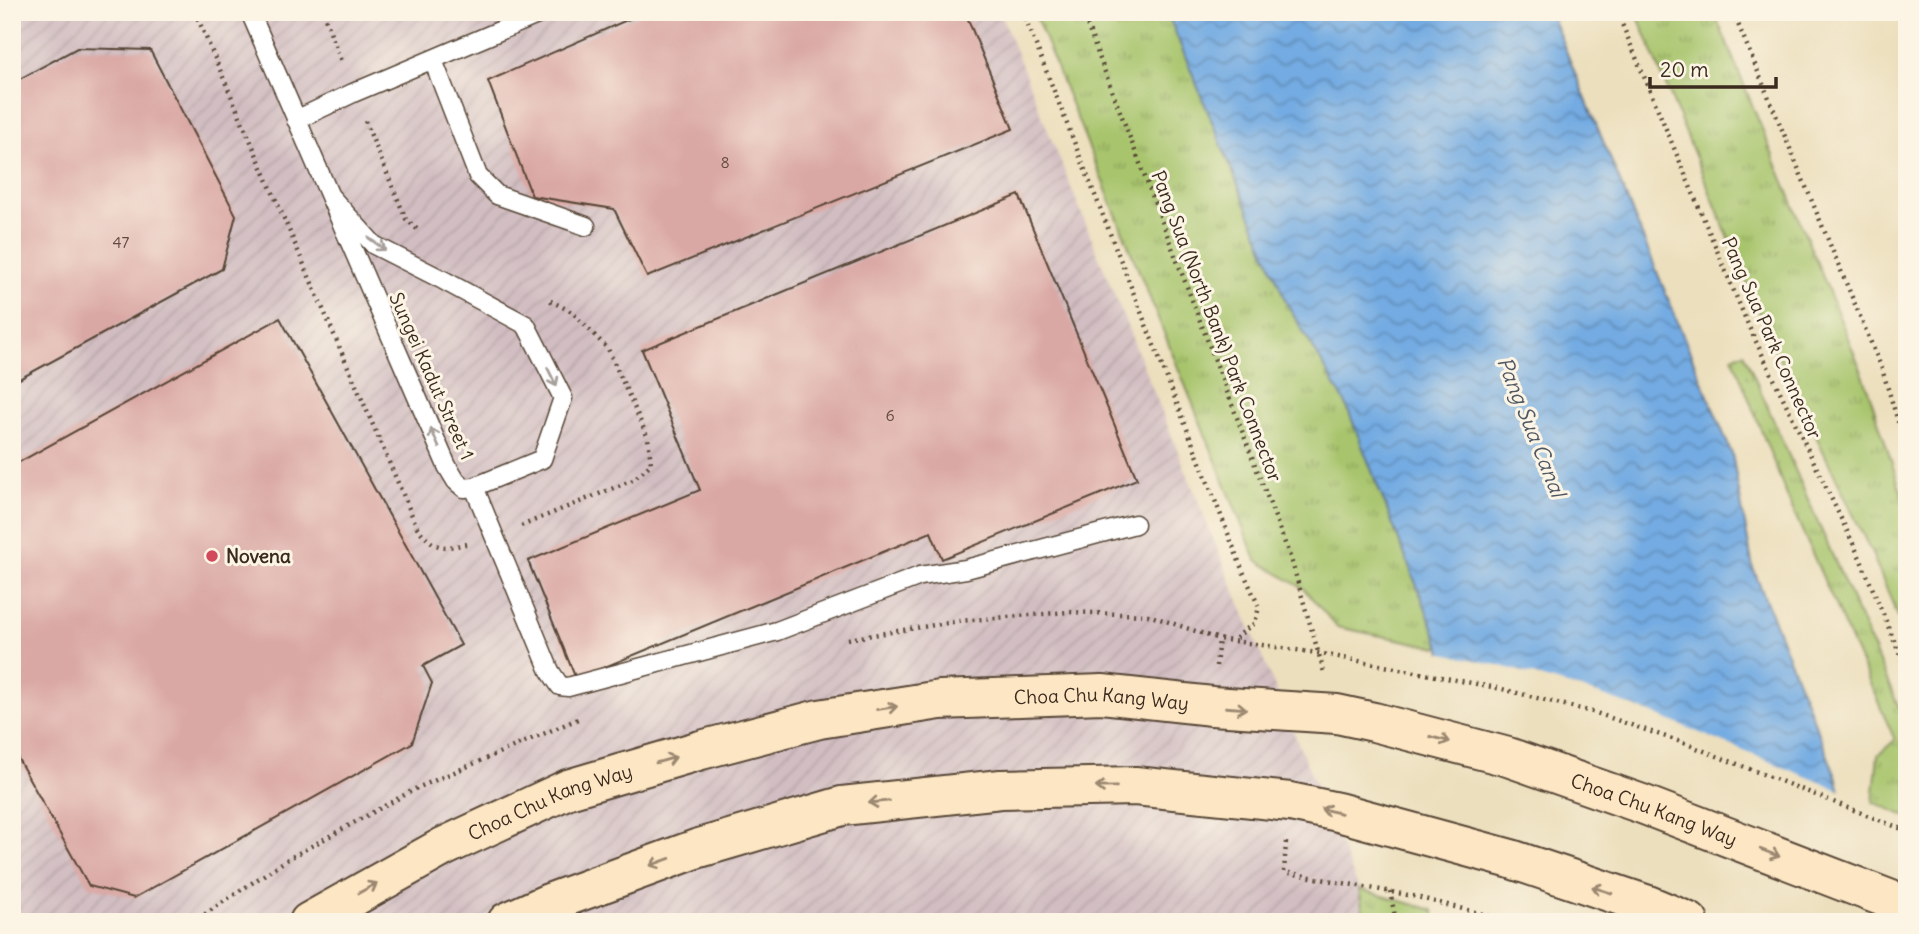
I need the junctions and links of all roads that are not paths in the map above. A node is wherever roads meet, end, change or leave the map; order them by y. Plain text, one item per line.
1 (250, 12) edge
2 (544, 12) edge
3 (433, 60) junction
4 (296, 120) junction
5 (330, 195) junction
6 (586, 226) dead end
7 (474, 487) junction
8 (1135, 524) dead end
9 (1907, 906) edge
10 (309, 922) edge
11 (507, 922) edge
12 (1689, 922) edge

1 - 4 lane, Sungei Kadut Street 1
2 - 3 lane
3 - 4 lane
3 - 6 lane
4 - 5 lane, Sungei Kadut Street 1
7 -> 5 lane, Sungei Kadut Street 1
5 -> 7 lane, Sungei Kadut Street 1
7 - 8 lane
10 -> 9 main road, Choa Chu Kang Way
12 -> 11 main road

